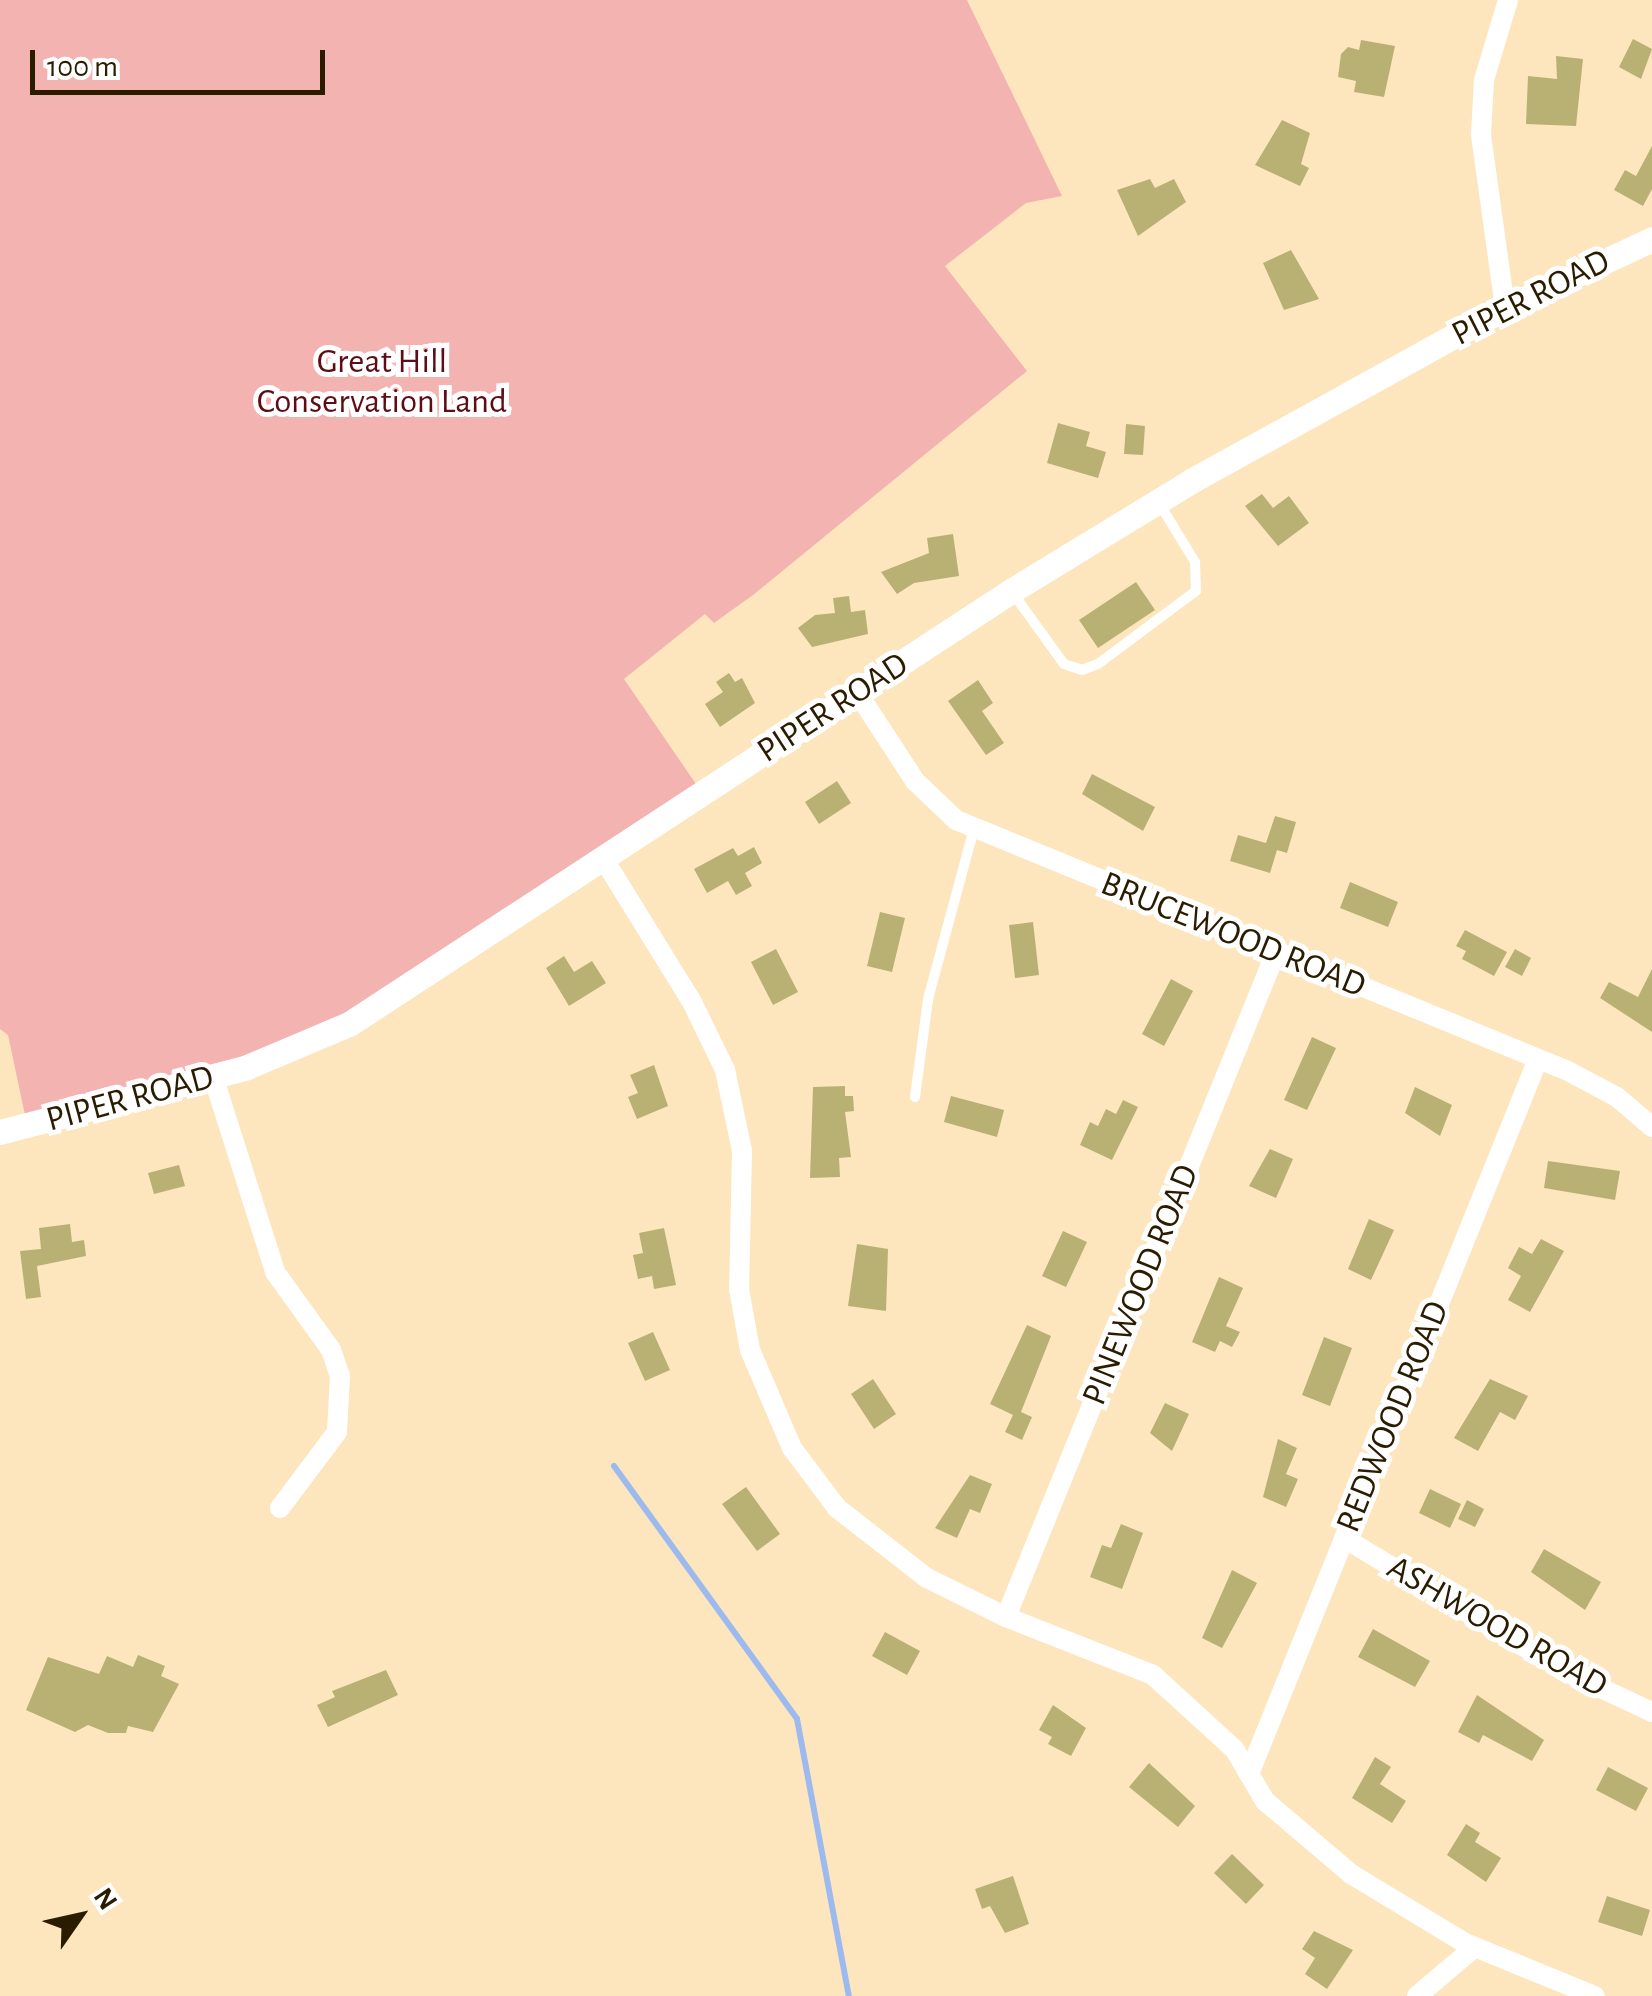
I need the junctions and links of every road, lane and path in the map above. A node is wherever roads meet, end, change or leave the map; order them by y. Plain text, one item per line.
1 (1508, 0) edge
2 (1652, 239) edge
3 (1505, 308) junction
4 (1158, 502) junction
5 (1012, 591) junction
6 (858, 692) junction
7 (974, 830) junction
8 (603, 858) junction
9 (1276, 952) junction
10 (1538, 1059) junction
11 (214, 1076) junction
12 (915, 1097) dead end
13 (1652, 1127) edge
14 (0, 1132) edge
15 (280, 1508) dead end
16 (1344, 1538) junction
17 (1006, 1618) junction
18 (1652, 1712) edge
19 (1249, 1774) junction
20 (1475, 1947) junction
21 (1417, 1996) edge
22 (1595, 1996) edge

1 - 3 street
2 - 3 street, PIPER ROAD
3 - 4 street, PIPER ROAD
4 - 5 street, PIPER ROAD
4 - 5 lane
5 - 6 street, PIPER ROAD
6 - 7 street, BRUCEWOOD ROAD
6 - 8 street, PIPER ROAD
7 - 9 street, BRUCEWOOD ROAD
7 - 12 lane
8 - 11 street, PIPER ROAD
8 - 17 street
9 - 10 street, BRUCEWOOD ROAD
9 - 17 street, PINEWOOD ROAD
10 - 13 street, BRUCEWOOD ROAD
10 - 16 street, REDWOOD ROAD
11 - 14 street, PIPER ROAD
11 - 15 street
16 - 18 street, ASHWOOD ROAD
16 - 19 street, REDWOOD ROAD
17 - 19 street
19 - 20 street
20 - 21 street
20 - 22 street

